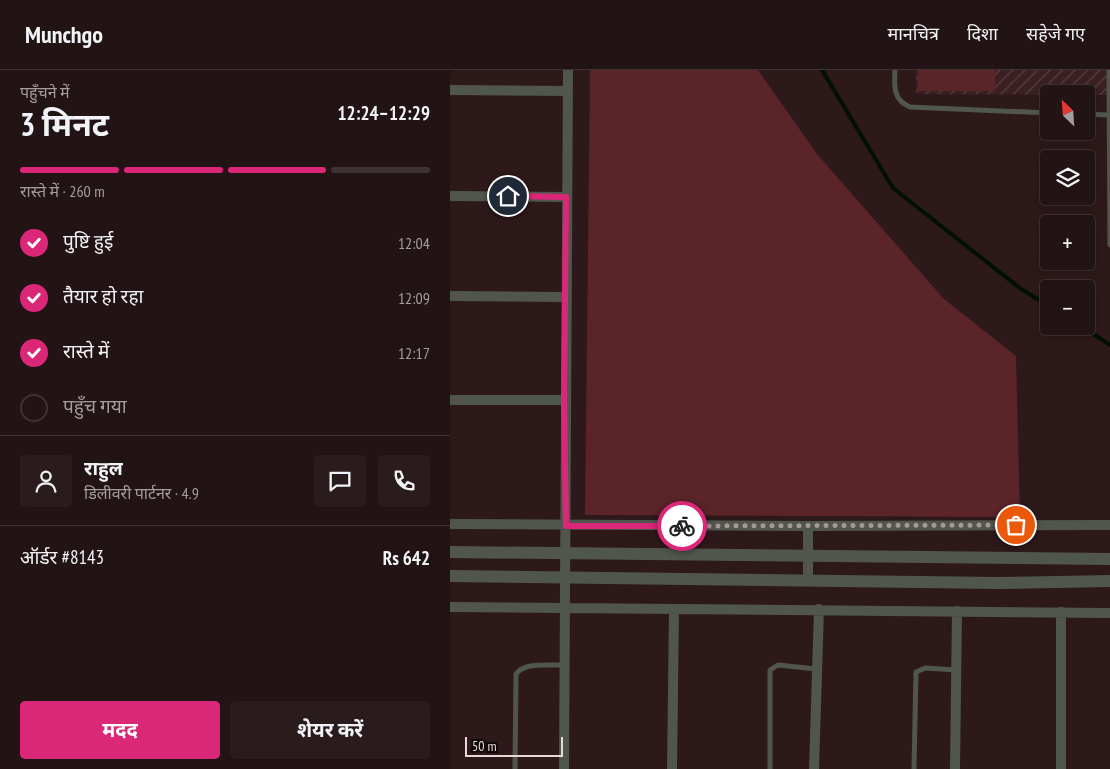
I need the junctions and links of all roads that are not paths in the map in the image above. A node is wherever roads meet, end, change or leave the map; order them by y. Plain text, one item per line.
1 (568, 70) edge
2 (895, 70) edge
3 (1109, 70) edge
4 (450, 90) edge
5 (567, 90) junction
6 (1040, 113) edge
7 (1095, 114) edge
8 (1108, 115) junction
9 (450, 196) edge
10 (566, 197) junction
11 (1110, 245) edge
12 (450, 296) edge
13 (565, 297) junction
14 (450, 400) edge
15 (564, 400) junction
16 (450, 524) edge
17 (1110, 525) edge
18 (566, 526) junction
19 (808, 526) junction
20 (450, 552) edge
21 (566, 553) junction
22 (808, 556) junction
23 (1110, 559) edge
24 (450, 576) edge
25 (566, 577) junction
26 (808, 580) junction
27 (1110, 581) edge
28 (450, 607) edge
29 (566, 608) junction
30 (674, 610) junction
31 (819, 610) junction
32 (957, 611) junction
33 (1061, 612) junction
34 (1110, 613) edge
35 (565, 665) junction
36 (816, 669) junction
37 (956, 670) junction
38 (515, 769) edge
39 (564, 769) edge
40 (672, 769) edge
41 (770, 769) edge
42 (814, 769) edge
43 (914, 769) edge
44 (955, 769) edge
45 (1061, 769) edge

1 - 5 street
2 - 6 lane
3 - 8 lane
4 - 5 street
5 - 10 street
7 - 8 lane
8 - 11 lane
9 - 10 street
10 - 13 street
12 - 13 street
13 - 15 street
14 - 15 street
15 - 18 street
16 - 18 street
17 - 19 street
18 - 19 street
18 - 21 street
19 - 22 street
20 - 21 street
21 - 22 street
21 - 25 street
22 - 23 street
22 - 26 street
24 - 25 street
25 - 26 street
25 - 29 street
26 - 27 street
28 - 29 street
29 - 30 street
29 - 35 street
30 - 31 street
30 - 40 street
31 - 32 street
31 - 36 street
32 - 33 street
32 - 37 street
33 - 34 street
33 - 45 street
35 - 38 lane
35 - 39 street
36 - 41 lane
36 - 42 street
37 - 43 lane
37 - 44 street

